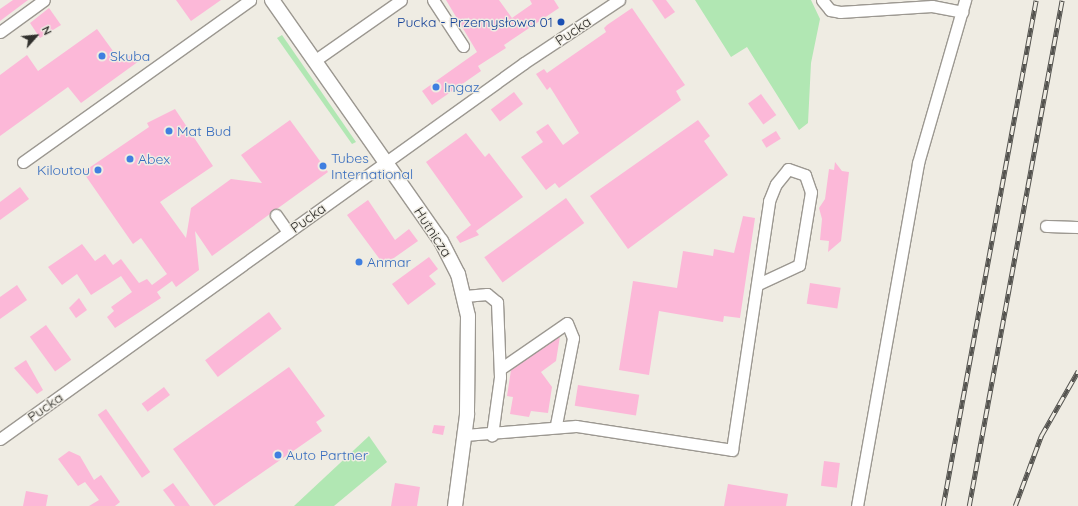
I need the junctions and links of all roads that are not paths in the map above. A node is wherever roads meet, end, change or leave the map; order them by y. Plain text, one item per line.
1 (44, 0) edge
2 (250, 0) edge
3 (272, 0) edge
4 (401, 0) edge
5 (433, 0) edge
6 (618, 0) edge
7 (822, 0) edge
8 (965, 0) edge
9 (962, 12) junction
10 (0, 32) edge
11 (463, 46) dead end
12 (314, 61) junction
13 (23, 162) dead end
14 (385, 162) junction
15 (276, 215) dead end
16 (1046, 226) dead end
17 (1078, 227) edge
18 (288, 232) junction
19 (758, 284) junction
20 (465, 296) junction
21 (500, 369) junction
22 (556, 425) junction
23 (465, 435) junction
24 (492, 435) junction
25 (0, 439) edge
26 (455, 506) edge
27 (857, 506) edge

1 - 10 street
2 - 13 street
3 - 12 main road, Hutnicza
4 - 12 street
5 - 11 street
6 - 14 street, Pucka
7 - 9 street
8 - 9 street
9 - 27 street
12 - 14 main road, Hutnicza
14 - 18 street, Pucka
14 - 20 main road, Hutnicza
15 - 18 street
16 - 17 street
18 - 25 street, Pucka
19 - 19 street
19 - 22 street
20 - 21 street
20 - 23 main road, Hutnicza
21 - 22 street
21 - 24 street
22 - 24 street
23 - 24 street
23 - 26 main road, Hutnicza

